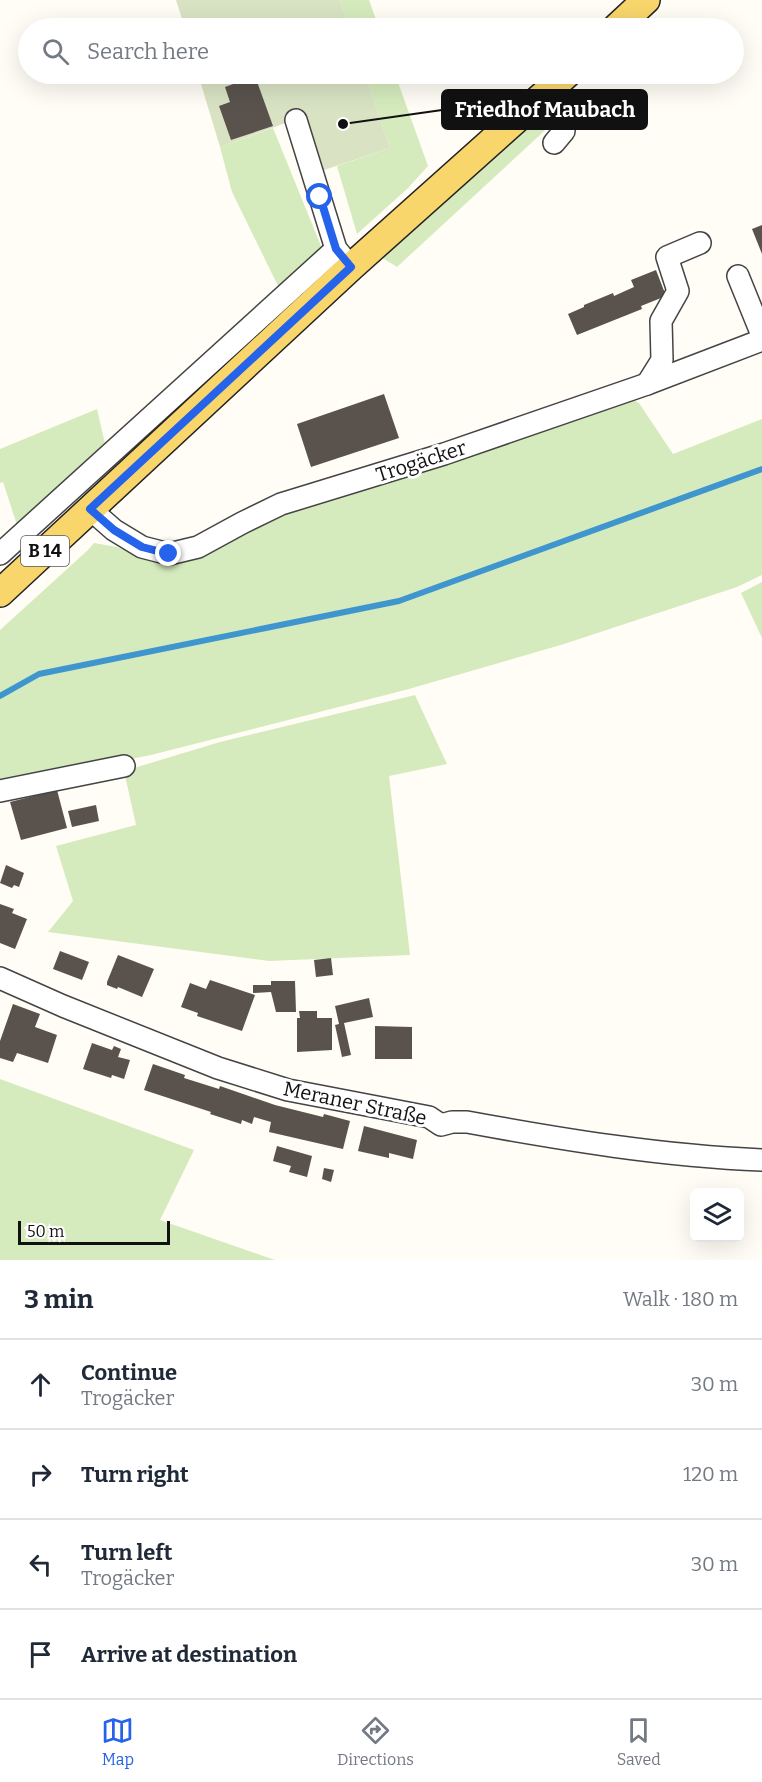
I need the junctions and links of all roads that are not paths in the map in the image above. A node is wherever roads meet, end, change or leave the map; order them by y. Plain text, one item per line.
1 (646, 0) edge
2 (627, 18) edge
3 (556, 84) edge
4 (540, 99) junction
5 (296, 120) dead end
6 (554, 143) dead end
7 (700, 243) dead end
8 (343, 258) junction
9 (738, 276) dead end
10 (762, 335) edge
11 (762, 340) edge
12 (647, 384) junction
13 (90, 509) junction
14 (0, 554) edge
15 (0, 593) edge
16 (124, 766) dead end
17 (0, 791) edge
18 (0, 978) edge
19 (762, 1160) edge

1 - 2 main road
3 - 4 main road, B 14
4 - 6 street
4 - 8 main road, B 14
5 - 8 street
7 - 12 street
8 - 13 main road, B 14
8 - 14 street
9 - 10 street
11 - 12 street, Trogäcker
12 - 13 street, Trogäcker
13 - 15 main road, B 14
16 - 17 street
18 - 19 street, Meraner Straße

